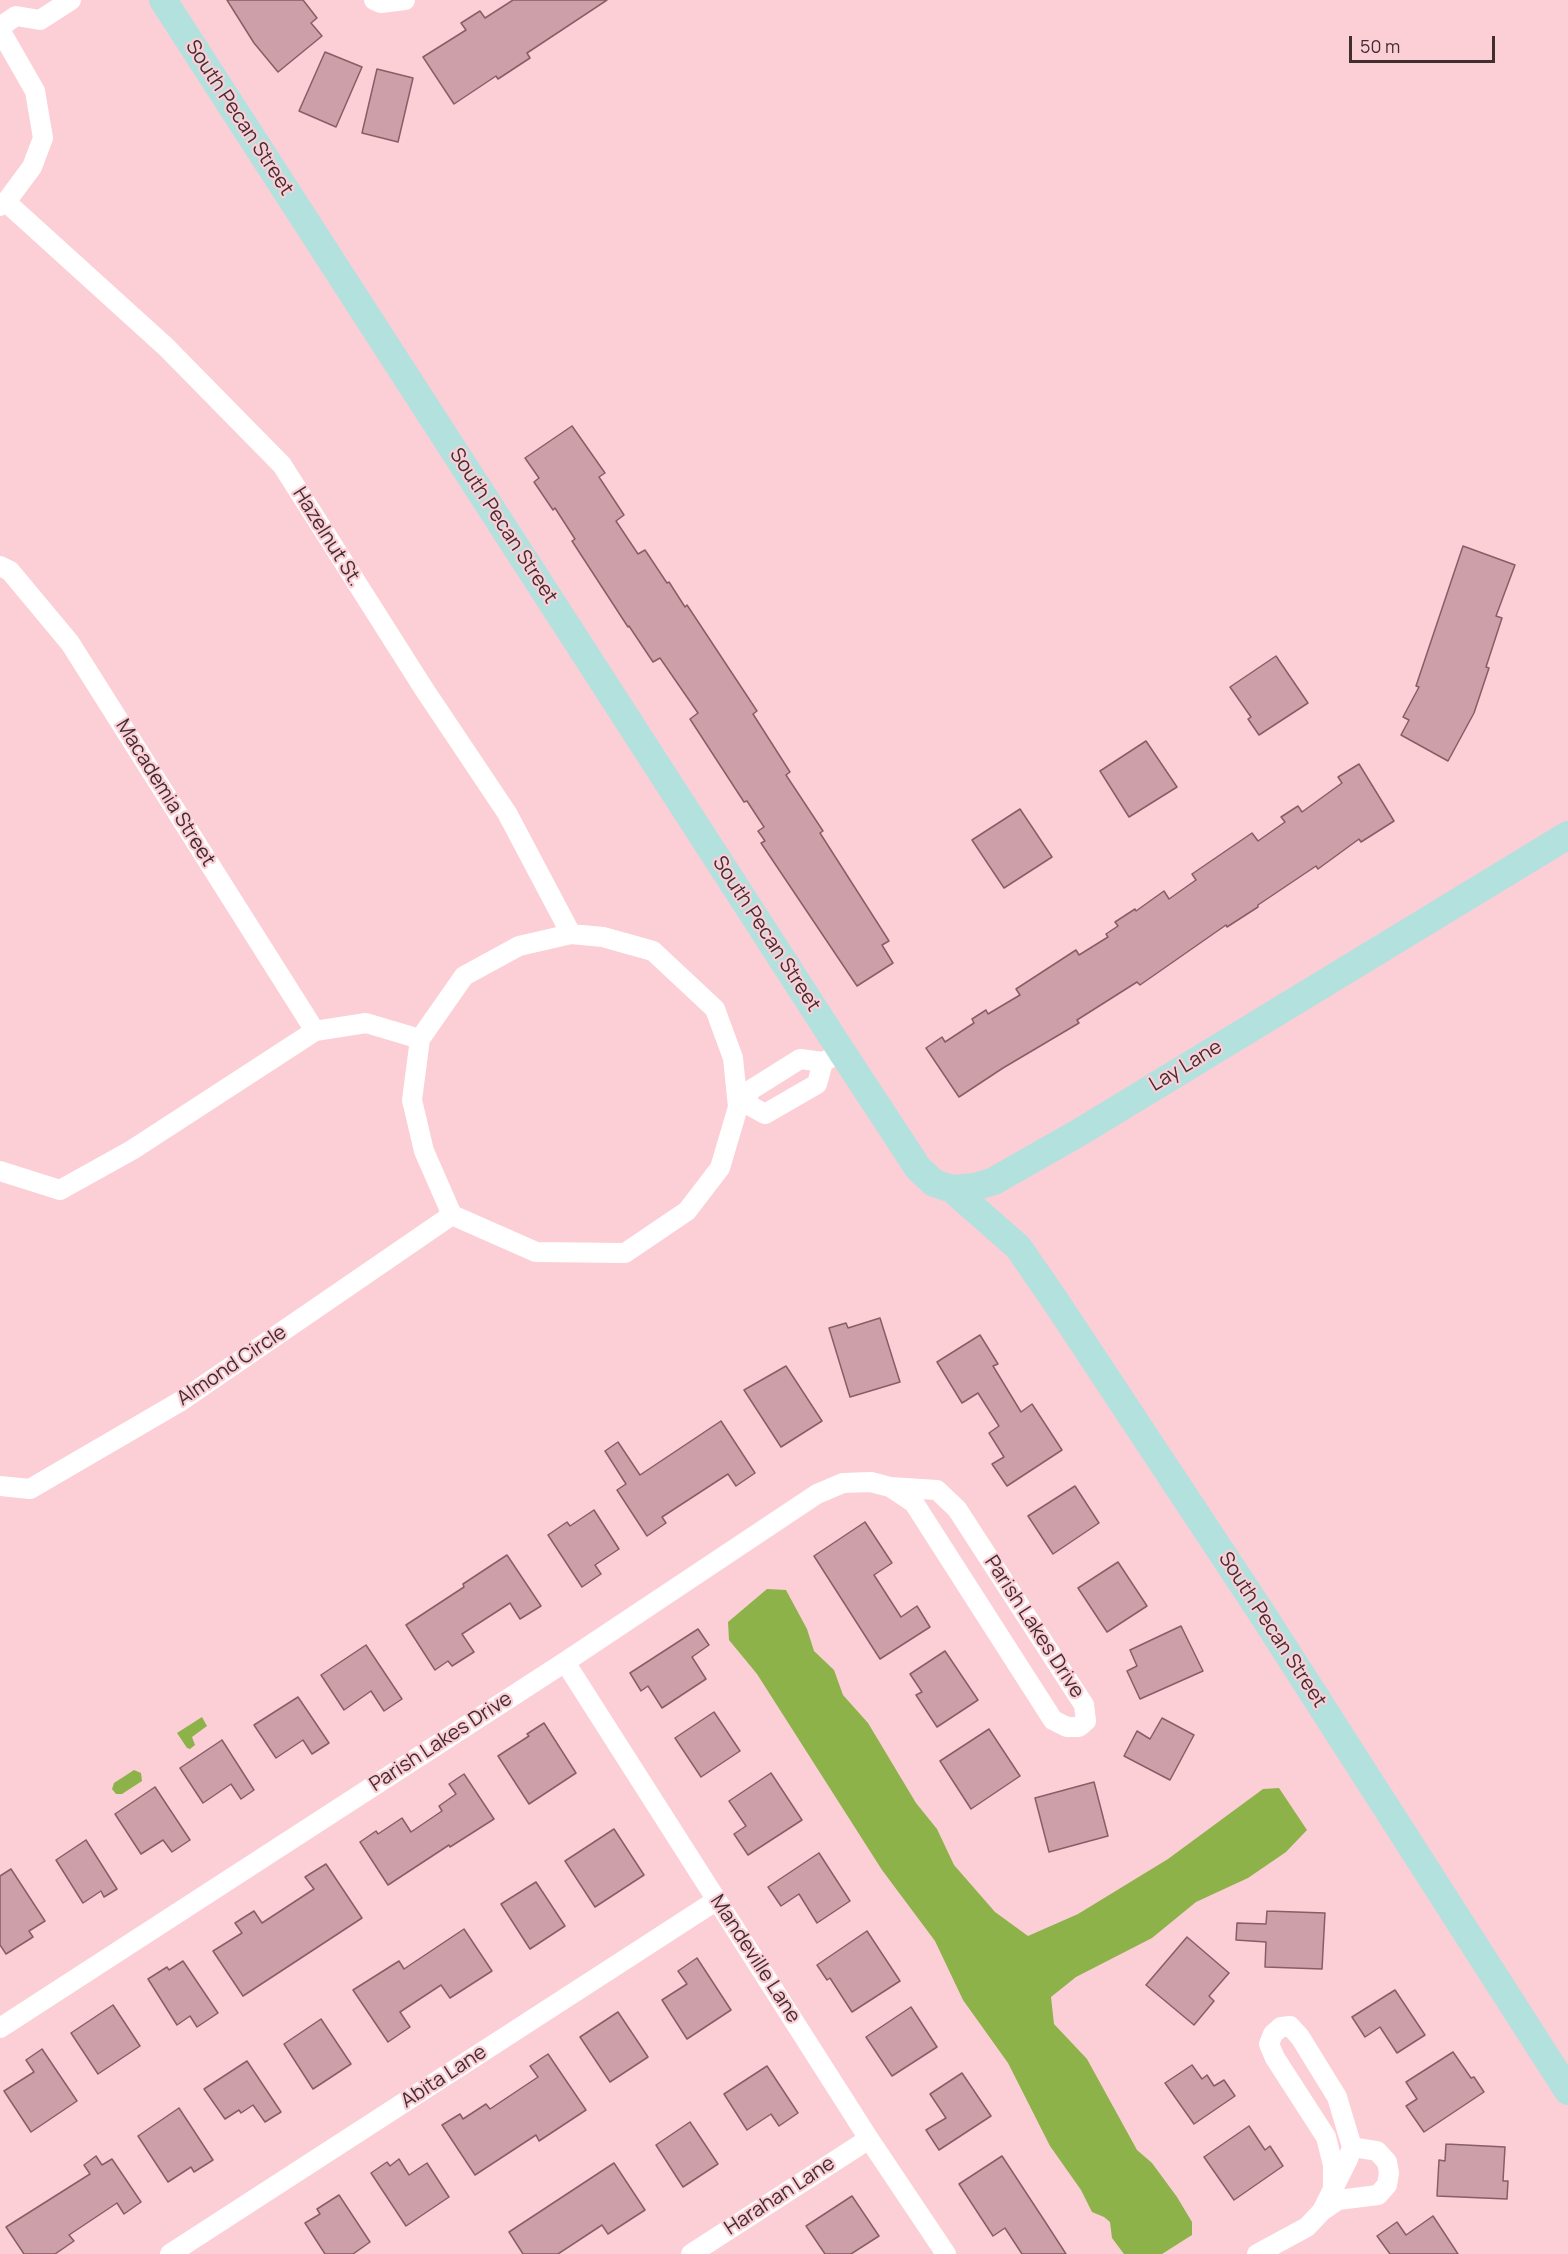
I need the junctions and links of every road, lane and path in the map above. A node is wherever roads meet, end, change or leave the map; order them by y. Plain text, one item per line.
1 (71, 0) edge
2 (163, 0) edge
3 (374, 0) edge
4 (405, 0) edge
5 (8, 18) edge
6 (3, 204) edge
7 (0, 567) edge
8 (1568, 835) edge
9 (571, 934) junction
10 (315, 1031) junction
11 (420, 1039) junction
12 (833, 1057) junction
13 (742, 1106) junction
14 (0, 1171) edge
15 (952, 1189) junction
16 (452, 1215) junction
17 (0, 1486) edge
18 (890, 1487) junction
19 (565, 1662) junction
20 (717, 1900) junction
21 (0, 2028) edge
22 (1568, 2091) edge
23 (869, 2139) junction
24 (1352, 2147) junction
25 (1333, 2189) junction
26 (1322, 2211) junction
27 (170, 2254) edge
28 (691, 2254) edge
29 (946, 2254) edge
30 (1257, 2254) edge

1 - 5 street
2 - 12 street, South Pecan Street
3 - 4 street
5 - 6 street
6 - 9 street, Hazelnut St.
7 - 10 street, Macademia Street
8 - 15 street, Lay Lane
9 - 11 street
9 - 13 street
10 - 11 street
10 - 14 street
11 - 16 street
12 - 13 street
12 - 13 street
12 - 15 street
13 - 16 street
15 - 22 street, South Pecan Street
16 - 17 street, Almond Circle
18 - 18 street, Parish Lakes Drive
18 - 19 street, Parish Lakes Drive
19 - 20 street, Mandeville Lane
19 - 21 street, Parish Lakes Drive
20 - 23 street, Mandeville Lane
20 - 27 street, Abita Lane
23 - 28 street, Harahan Lane
23 - 29 street, Mandeville Lane
24 - 25 street
24 - 25 street
24 - 26 street
25 - 26 street
26 - 30 street

